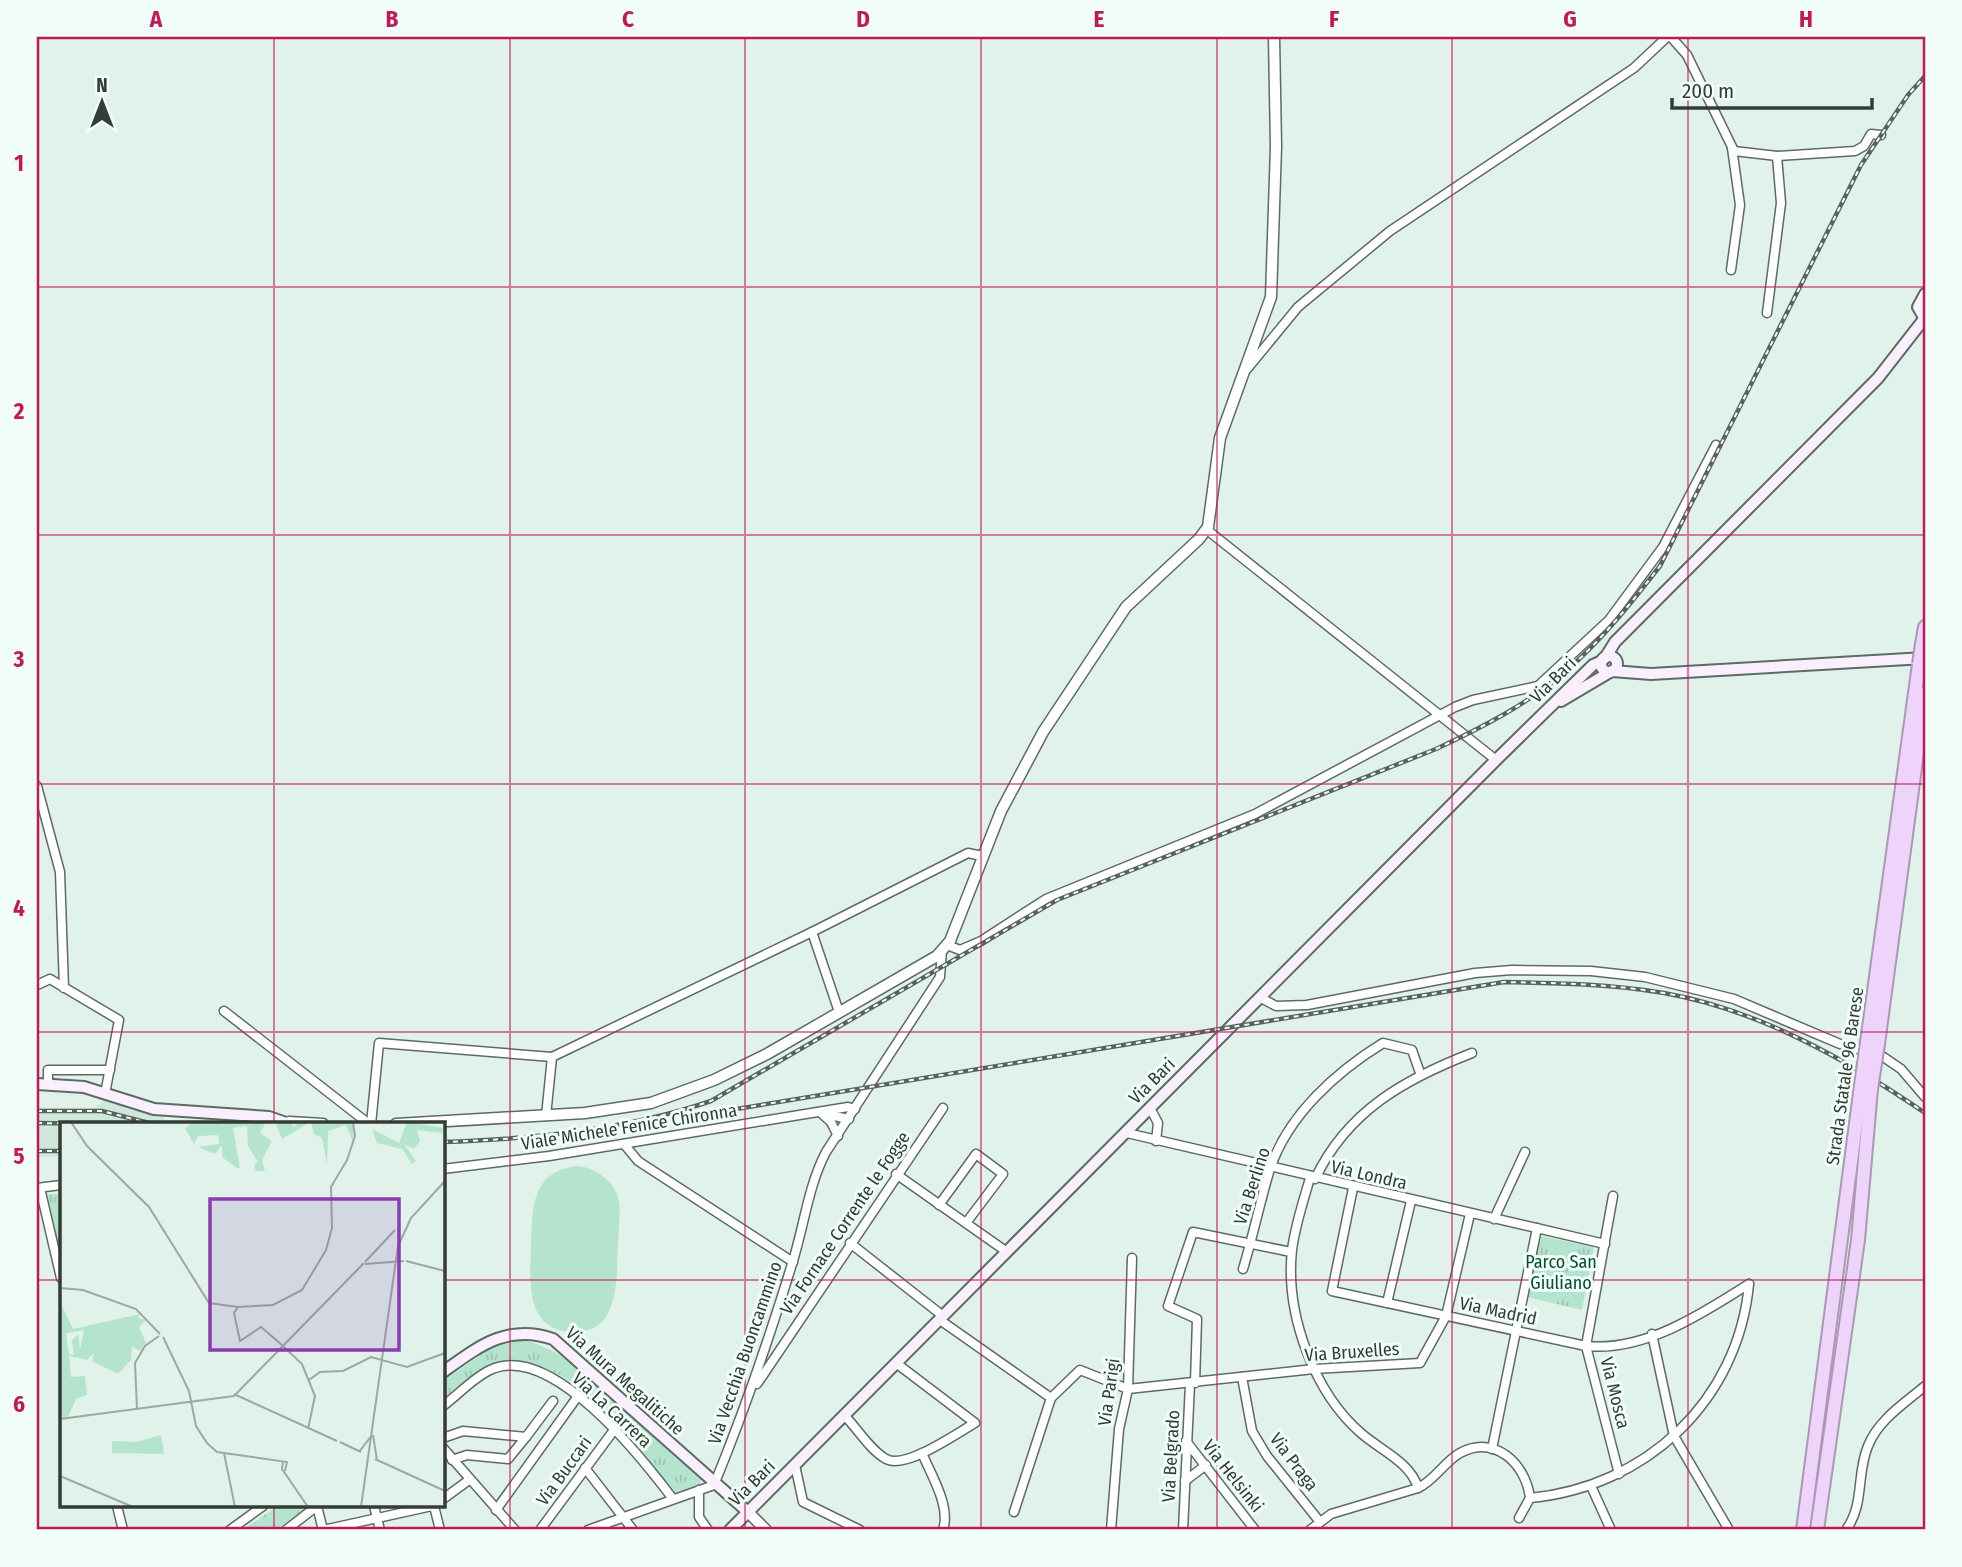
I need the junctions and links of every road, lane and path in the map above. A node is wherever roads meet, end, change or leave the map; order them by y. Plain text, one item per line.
1 (1274, 37) edge
2 (1669, 37) edge
3 (1881, 135) dead end
4 (1732, 148) junction
5 (1777, 156) junction
6 (1731, 270) dead end
7 (1925, 294) edge
8 (1767, 313) dead end
9 (1925, 319) edge
10 (1247, 369) junction
11 (1716, 445) dead end
12 (1206, 529) junction
13 (1925, 627) edge
14 (1922, 661) edge
15 (1610, 664) junction
16 (1925, 693) edge
17 (1440, 714) junction
18 (1496, 761) junction
19 (37, 786) edge
20 (982, 856) junction
21 (812, 932) junction
22 (944, 947) junction
23 (37, 985) edge
24 (64, 988) junction
25 (1261, 998) junction
26 (224, 1011) dead end
27 (839, 1012) junction
28 (1872, 1043) junction
29 (1472, 1053) dead end
30 (552, 1057) junction
31 (110, 1070) junction
32 (1420, 1073) junction
33 (43, 1084) edge
34 (1866, 1087) junction
35 (104, 1094) junction
36 (1925, 1097) edge
37 (943, 1108) dead end
38 (1150, 1108) junction
39 (855, 1109) junction
40 (821, 1113) junction
41 (249, 1116) junction
42 (546, 1116) junction
43 (849, 1119) junction
44 (268, 1122) edge
45 (283, 1122) edge
46 (367, 1122) edge
47 (370, 1122) edge
48 (434, 1122) edge
49 (1127, 1133) junction
50 (838, 1136) junction
51 (1156, 1141) junction
52 (624, 1144) junction
53 (1525, 1152) dead end
54 (444, 1169) edge
55 (1270, 1169) junction
56 (896, 1174) junction
57 (1312, 1179) junction
58 (60, 1185) edge
59 (38, 1188) edge
60 (1353, 1188) junction
61 (1613, 1196) dead end
62 (1411, 1201) junction
63 (939, 1205) junction
64 (1470, 1214) junction
65 (1494, 1219) junction
66 (966, 1223) junction
67 (1537, 1228) junction
68 (850, 1243) junction
69 (1250, 1244) junction
70 (1605, 1244) junction
71 (1007, 1252) junction
72 (1292, 1252) junction
73 (1132, 1258) dead end
74 (793, 1262) junction
75 (1244, 1269) dead end
76 (60, 1274) edge
77 (1387, 1303) junction
78 (1446, 1316) junction
79 (942, 1318) junction
80 (1513, 1330) junction
81 (1652, 1334) junction
82 (1586, 1346) junction
83 (896, 1363) junction
84 (1314, 1369) junction
85 (444, 1371) edge
86 (1242, 1377) junction
87 (1193, 1383) junction
88 (1925, 1386) edge
89 (1128, 1389) junction
90 (751, 1392) junction
91 (578, 1396) junction
92 (1051, 1398) junction
93 (553, 1401) dead end
94 (444, 1405) edge
95 (844, 1415) junction
96 (614, 1430) junction
97 (1674, 1436) junction
98 (526, 1437) junction
99 (444, 1438) edge
100 (1186, 1441) junction
101 (1492, 1448) junction
102 (444, 1449) edge
103 (922, 1453) junction
104 (452, 1460) junction
105 (794, 1465) junction
106 (1206, 1465) junction
107 (585, 1468) junction
108 (1619, 1474) junction
109 (470, 1480) junction
110 (1185, 1481) junction
111 (714, 1485) junction
112 (1591, 1486) junction
113 (1418, 1488) junction
114 (699, 1490) junction
115 (444, 1498) edge
116 (1530, 1498) junction
117 (673, 1499) junction
118 (118, 1508) edge
119 (260, 1508) edge
120 (314, 1508) edge
121 (318, 1508) edge
122 (374, 1508) edge
123 (424, 1508) edge
124 (434, 1508) edge
125 (496, 1510) junction
126 (1014, 1511) dead end
127 (748, 1512) junction
128 (624, 1517) junction
129 (377, 1518) junction
130 (1519, 1518) dead end
131 (1320, 1522) junction
132 (123, 1530) edge
133 (230, 1530) edge
134 (286, 1530) edge
135 (323, 1530) edge
136 (380, 1530) edge
137 (440, 1530) edge
138 (515, 1530) edge
139 (540, 1530) edge
140 (588, 1530) edge
141 (633, 1530) edge
142 (708, 1530) edge
143 (730, 1530) edge
144 (766, 1530) edge
145 (860, 1530) edge
146 (943, 1530) edge
147 (1111, 1530) edge
148 (1183, 1530) edge
149 (1255, 1530) edge
150 (1310, 1530) edge
151 (1611, 1530) edge
152 (1729, 1530) edge
153 (1804, 1530) edge
154 (1817, 1530) edge
155 (1846, 1530) edge

1 - 10 street
2 - 4 street
2 - 10 street
3 - 5 street
4 - 5 street
4 - 6 street
5 - 8 street
7 - 9 main road
9 - 15 main road
10 - 12 street
11 - 17 street
12 - 17 street
12 - 20 street
13 - 14 highway, Strada Statale 96 Barese, bridge
14 - 15 main road
14 - 28 highway, Strada Statale 96 Barese
15 - 18 main road, Via Bari
16 - 28 highway, Strada Statale 96 Barese
17 - 18 street
17 - 22 street
18 - 25 main road, Via Bari
19 - 24 street
20 - 21 street
20 - 22 street
21 - 27 street
21 - 30 street
22 - 27 street
22 - 39 street
23 - 24 street
24 - 31 street
25 - 36 street
25 - 38 main road, Via Bari
26 - 46 street
27 - 42 street
28 - 34 highway, Strada Statale 96 Barese, bridge
29 - 32 street
30 - 42 street
30 - 47 street
31 - 33 street
31 - 35 street
32 - 55 street, Via Berlino
32 - 57 street
33 - 35 main road
34 - 153 highway, Strada Statale 96 Barese
34 - 154 highway, Strada Statale 96 Barese
35 - 41 main road
37 - 56 street, Via Fornace Corrente le Fogge
38 - 49 main road, Via Bari
38 - 51 street
39 - 40 street, Viale Michele Fenice Chironna
39 - 43 street, Via Vecchia Buoncammino
40 - 43 street
40 - 50 street
40 - 52 street, Viale Michele Fenice Chironna
41 - 44 main road
41 - 45 main road
42 - 48 street
43 - 50 street, Via Vecchia Buoncammino
49 - 51 street, Via Londra
49 - 71 main road, Via Bari
50 - 74 street, Via Vecchia Buoncammino
51 - 55 street, Via Londra
52 - 54 street, Viale Michele Fenice Chironna
52 - 74 street
53 - 65 street
55 - 57 street, Via Londra
55 - 69 street, Via Berlino
56 - 63 street
56 - 68 street, Via Fornace Corrente le Fogge
57 - 60 street, Via Londra
57 - 72 street
58 - 59 street
59 - 76 street
60 - 62 street, Via Londra
60 - 77 street, Via Madrid
61 - 70 street, Via Mosca
62 - 64 street, Via Londra
62 - 77 street
63 - 66 street
63 - 66 street
64 - 65 street, Via Londra
64 - 78 street, Via Bruxelles
65 - 67 street, Via Londra
66 - 71 street
67 - 70 street, Via Londra
67 - 80 street
68 - 79 street
68 - 90 street, Via Fornace Corrente le Fogge
69 - 72 street
69 - 75 street, Via Berlino
69 - 87 street, Via Belgrado
70 - 82 street, Via Mosca
71 - 79 main road, Via Bari
72 - 84 street
73 - 89 street, Via Parigi
74 - 90 street, Via Vecchia Buoncammino
77 - 78 street, Via Madrid
78 - 80 street, Via Madrid
78 - 84 street, Via Bruxelles
79 - 83 main road, Via Bari
79 - 92 street
80 - 82 street, Via Madrid
80 - 101 street
81 - 82 street, Via Madrid
81 - 97 street
81 - 97 street, Via Madrid
82 - 108 street, Via Mosca
83 - 95 main road, Via Bari
83 - 103 street
84 - 86 street, Via Bruxelles
84 - 113 street
85 - 111 main road, Via Mura Megalitiche
86 - 87 street, Via Bruxelles
86 - 131 street, Via Praga
87 - 89 street, Via Bruxelles
87 - 100 street, Via Belgrado
88 - 155 street
89 - 92 street
89 - 147 street, Via Parigi
90 - 111 street, Via Vecchia Buoncammino
91 - 94 street, Via La Carrera
91 - 96 street, Via La Carrera
91 - 125 street
92 - 126 street
93 - 98 street
95 - 103 street
95 - 105 main road, Via Bari
96 - 107 street, Via Buccari
96 - 117 street, Via La Carrera
97 - 108 street
97 - 152 street
98 - 99 street
98 - 104 street
100 - 106 street, Via Helsinki
100 - 110 street, Via Belgrado
101 - 113 street
101 - 116 street
102 - 104 street
103 - 146 street
104 - 109 street
105 - 127 main road, Via Bari
105 - 145 street
106 - 110 street
106 - 149 street, Via Helsinki
107 - 128 street
107 - 139 street, Via Buccari
108 - 112 street
109 - 115 street
109 - 125 street
110 - 148 street, Via Belgrado
111 - 114 street
111 - 127 main road, Via Mura Megalitiche
112 - 116 street
112 - 151 street
113 - 131 street
114 - 117 street
114 - 142 street
116 - 130 street
117 - 128 street
118 - 132 street
119 - 133 street
120 - 134 street
121 - 135 street
122 - 129 street
123 - 129 street
124 - 137 street
125 - 138 street
127 - 143 main road, Via Bari
127 - 144 street, Via Mura Megalitiche
128 - 140 street
128 - 141 street
129 - 135 street
129 - 136 street
131 - 150 street

